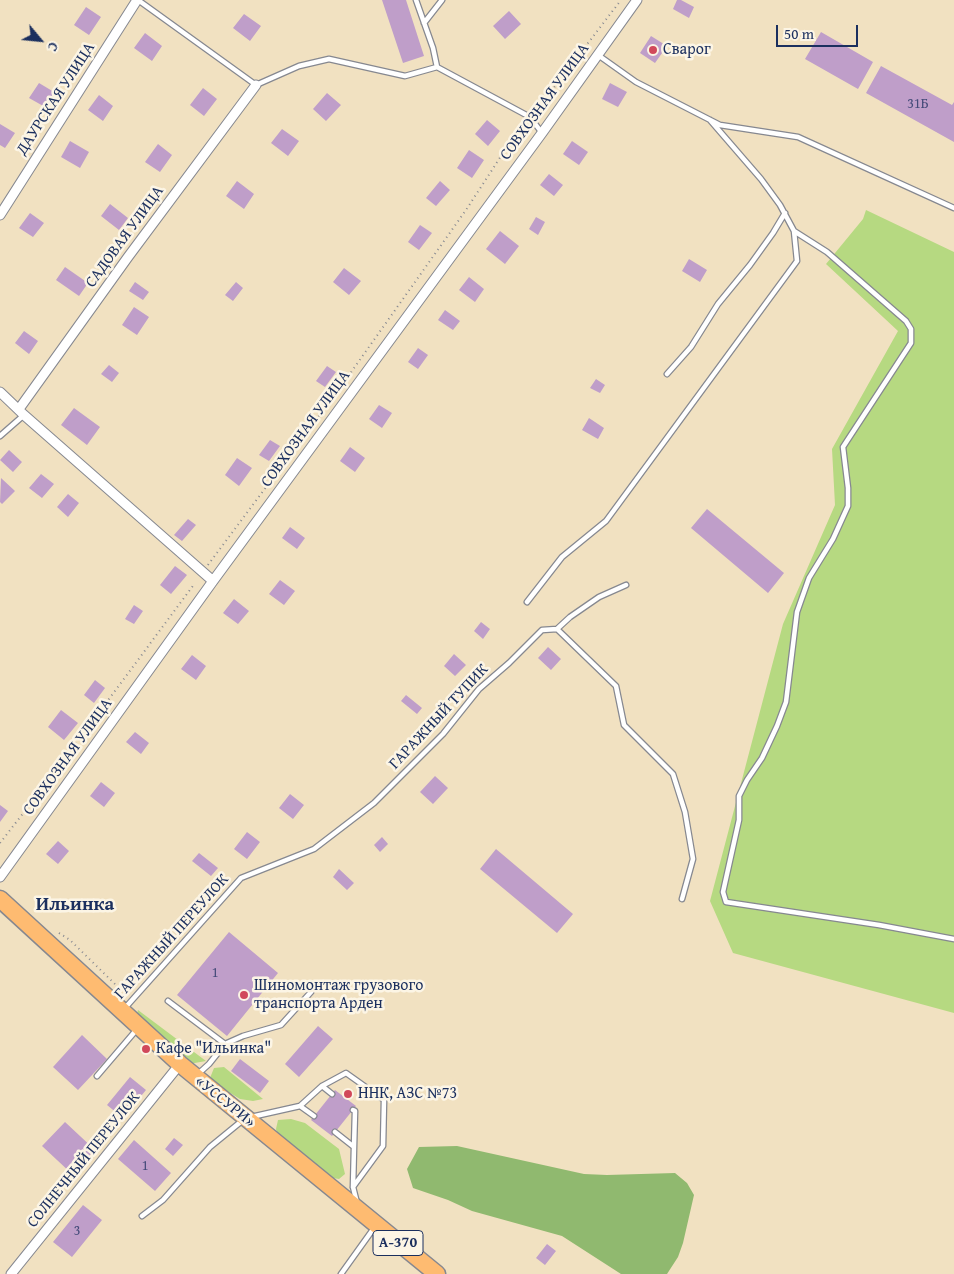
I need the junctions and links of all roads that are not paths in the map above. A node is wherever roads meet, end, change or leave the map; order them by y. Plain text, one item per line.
1 (137, 0) edge
2 (416, 0) edge
3 (442, 0) edge
4 (637, 0) edge
5 (424, 23) junction
6 (598, 55) junction
7 (437, 67) junction
8 (256, 85) junction
9 (710, 120) junction
10 (542, 133) junction
11 (954, 208) edge
12 (785, 213) junction
13 (0, 215) edge
14 (794, 230) junction
15 (667, 374) dead end
16 (0, 392) edge
17 (22, 412) junction
18 (0, 436) edge
19 (213, 581) junction
20 (626, 585) dead end
21 (527, 602) dead end
22 (558, 629) junction
23 (0, 877) edge
24 (241, 878) joint
25 (0, 899) edge
26 (682, 899) dead end
27 (954, 939) edge
28 (311, 992) dead end
29 (168, 1000) dead end
30 (121, 1012) junction
31 (138, 1027) junction
32 (225, 1044) junction
33 (180, 1064) junction
34 (97, 1076) dead end
35 (195, 1076) junction
36 (322, 1086) junction
37 (332, 1094) dead end
38 (300, 1106) junction
39 (353, 1110) dead end
40 (314, 1116) dead end
41 (246, 1118) junction
42 (335, 1132) dead end
43 (354, 1147) junction
44 (354, 1187) junction
45 (359, 1211) junction
46 (142, 1216) dead end
47 (376, 1225) junction
48 (11, 1274) edge
49 (341, 1274) edge
50 (436, 1274) edge

1 - 8 lane
1 - 13 street, ДАУРСКАЯ УЛИЦА
2 - 5 lane
3 - 5 lane
4 - 6 street, СОВХОЗНАЯ УЛИЦА
5 - 7 lane
6 - 9 lane
6 - 10 street, СОВХОЗНАЯ УЛИЦА
7 - 8 lane
7 - 10 lane
8 - 17 street, САДОВАЯ УЛИЦА
9 - 11 lane
9 - 12 lane
10 - 19 street, СОВХОЗНАЯ УЛИЦА
12 - 14 lane
12 - 15 lane
14 - 21 lane
14 - 27 lane
16 - 17 street
17 - 18 lane
17 - 19 street
19 - 23 street, СОВХОЗНАЯ УЛИЦА
20 - 22 lane
22 - 24 lane, ГАРАЖНЫЙ ТУПИК
22 - 26 lane
24 - 30 lane, ГАРАЖНЫЙ ПЕРЕУЛОК
25 - 30 highway, «УССУРИ» / А-370
28 - 32 lane
29 - 32 lane
30 - 31 highway, «УССУРИ» / А-370
31 - 33 highway, «УССУРИ» / А-370
31 - 34 lane
32 - 35 lane
33 - 35 highway, «УССУРИ» / А-370
33 - 48 street, СОЛНЕЧНЫЙ ПЕРЕУЛОК
35 - 41 highway, «УССУРИ» / А-370
36 - 37 lane
36 - 38 lane
36 - 44 lane
38 - 40 lane
38 - 41 lane
39 - 43 lane
41 - 45 highway, «УССУРИ» / А-370
41 - 46 lane
42 - 43 lane
43 - 44 lane
44 - 45 lane
45 - 47 highway, «УССУРИ» / А-370
47 - 49 lane
47 - 50 highway, «УССУРИ» / А-370

